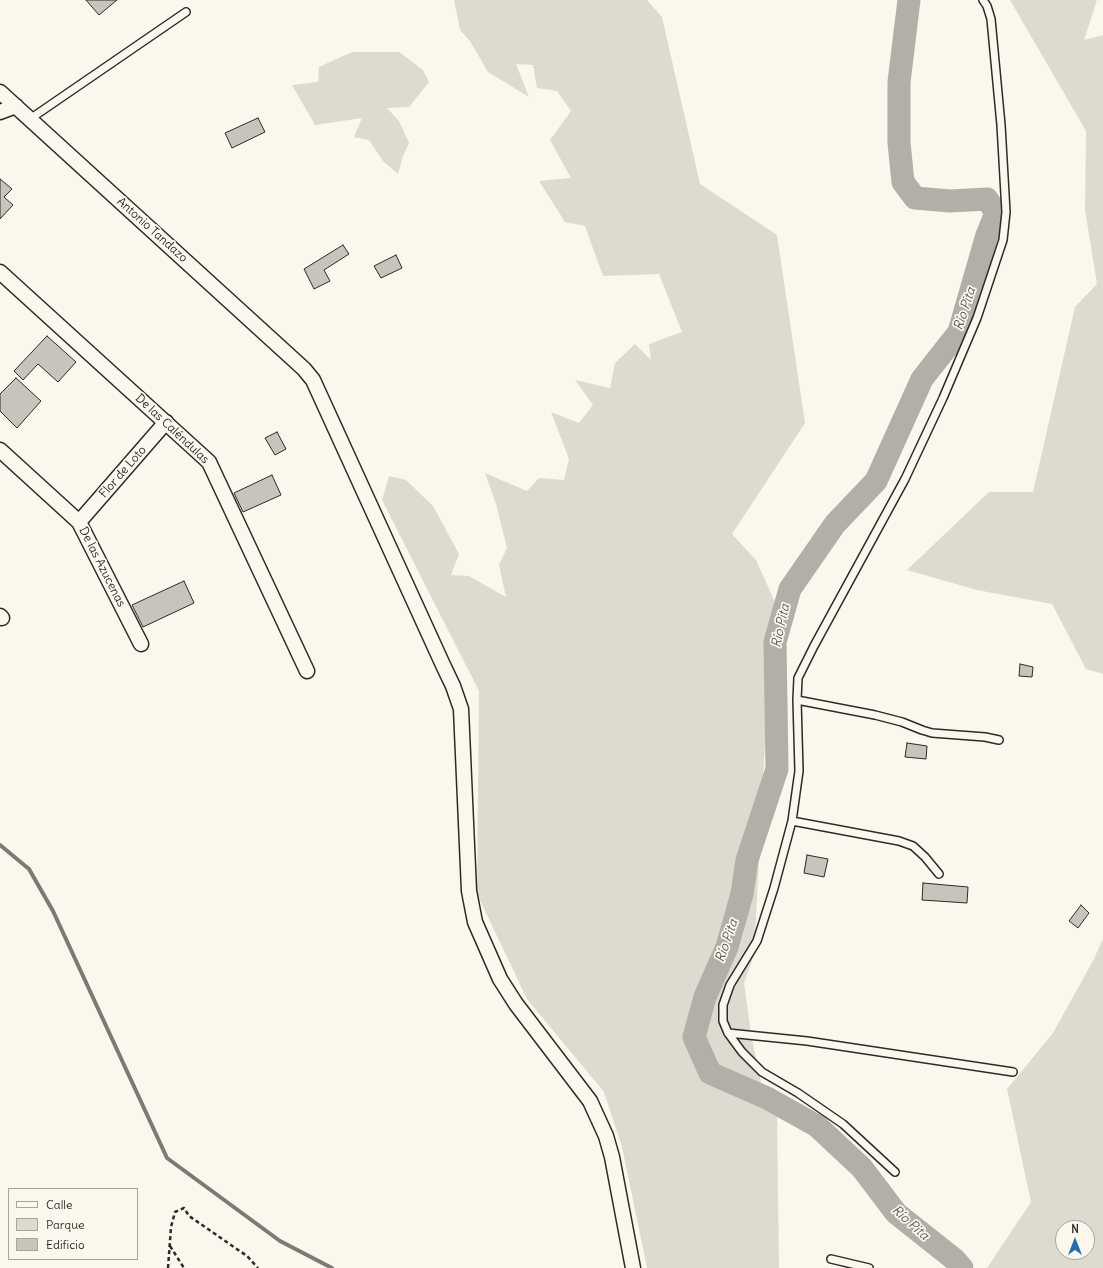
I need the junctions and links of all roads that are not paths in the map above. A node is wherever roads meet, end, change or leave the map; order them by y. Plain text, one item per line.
1 (983, 0) edge
2 (186, 12) dead end
3 (0, 92) edge
4 (16, 106) junction
5 (0, 112) edge
6 (30, 119) junction
7 (0, 272) edge
8 (166, 422) junction
9 (0, 450) edge
10 (79, 522) junction
11 (141, 644) dead end
12 (307, 671) dead end
13 (797, 700) junction
14 (999, 740) dead end
15 (792, 821) junction
16 (939, 874) dead end
17 (728, 1033) junction
18 (1013, 1072) dead end
19 (895, 1172) dead end
20 (831, 1259) dead end
21 (633, 1268) edge
22 (869, 1268) edge

1 - 13 lane
2 - 6 lane
3 - 4 street, Antonio Tandazo
4 - 5 street
4 - 6 street, Antonio Tandazo
6 - 21 street, Antonio Tandazo
7 - 8 street, De las Caléndulas
8 - 10 street, Flor de Loto
8 - 12 street, De las Caléndulas
9 - 10 street, De las Azucenas
10 - 11 street, De las Azucenas
13 - 14 lane
13 - 15 lane
15 - 16 lane
15 - 17 lane
17 - 18 lane
17 - 19 lane
20 - 22 lane

